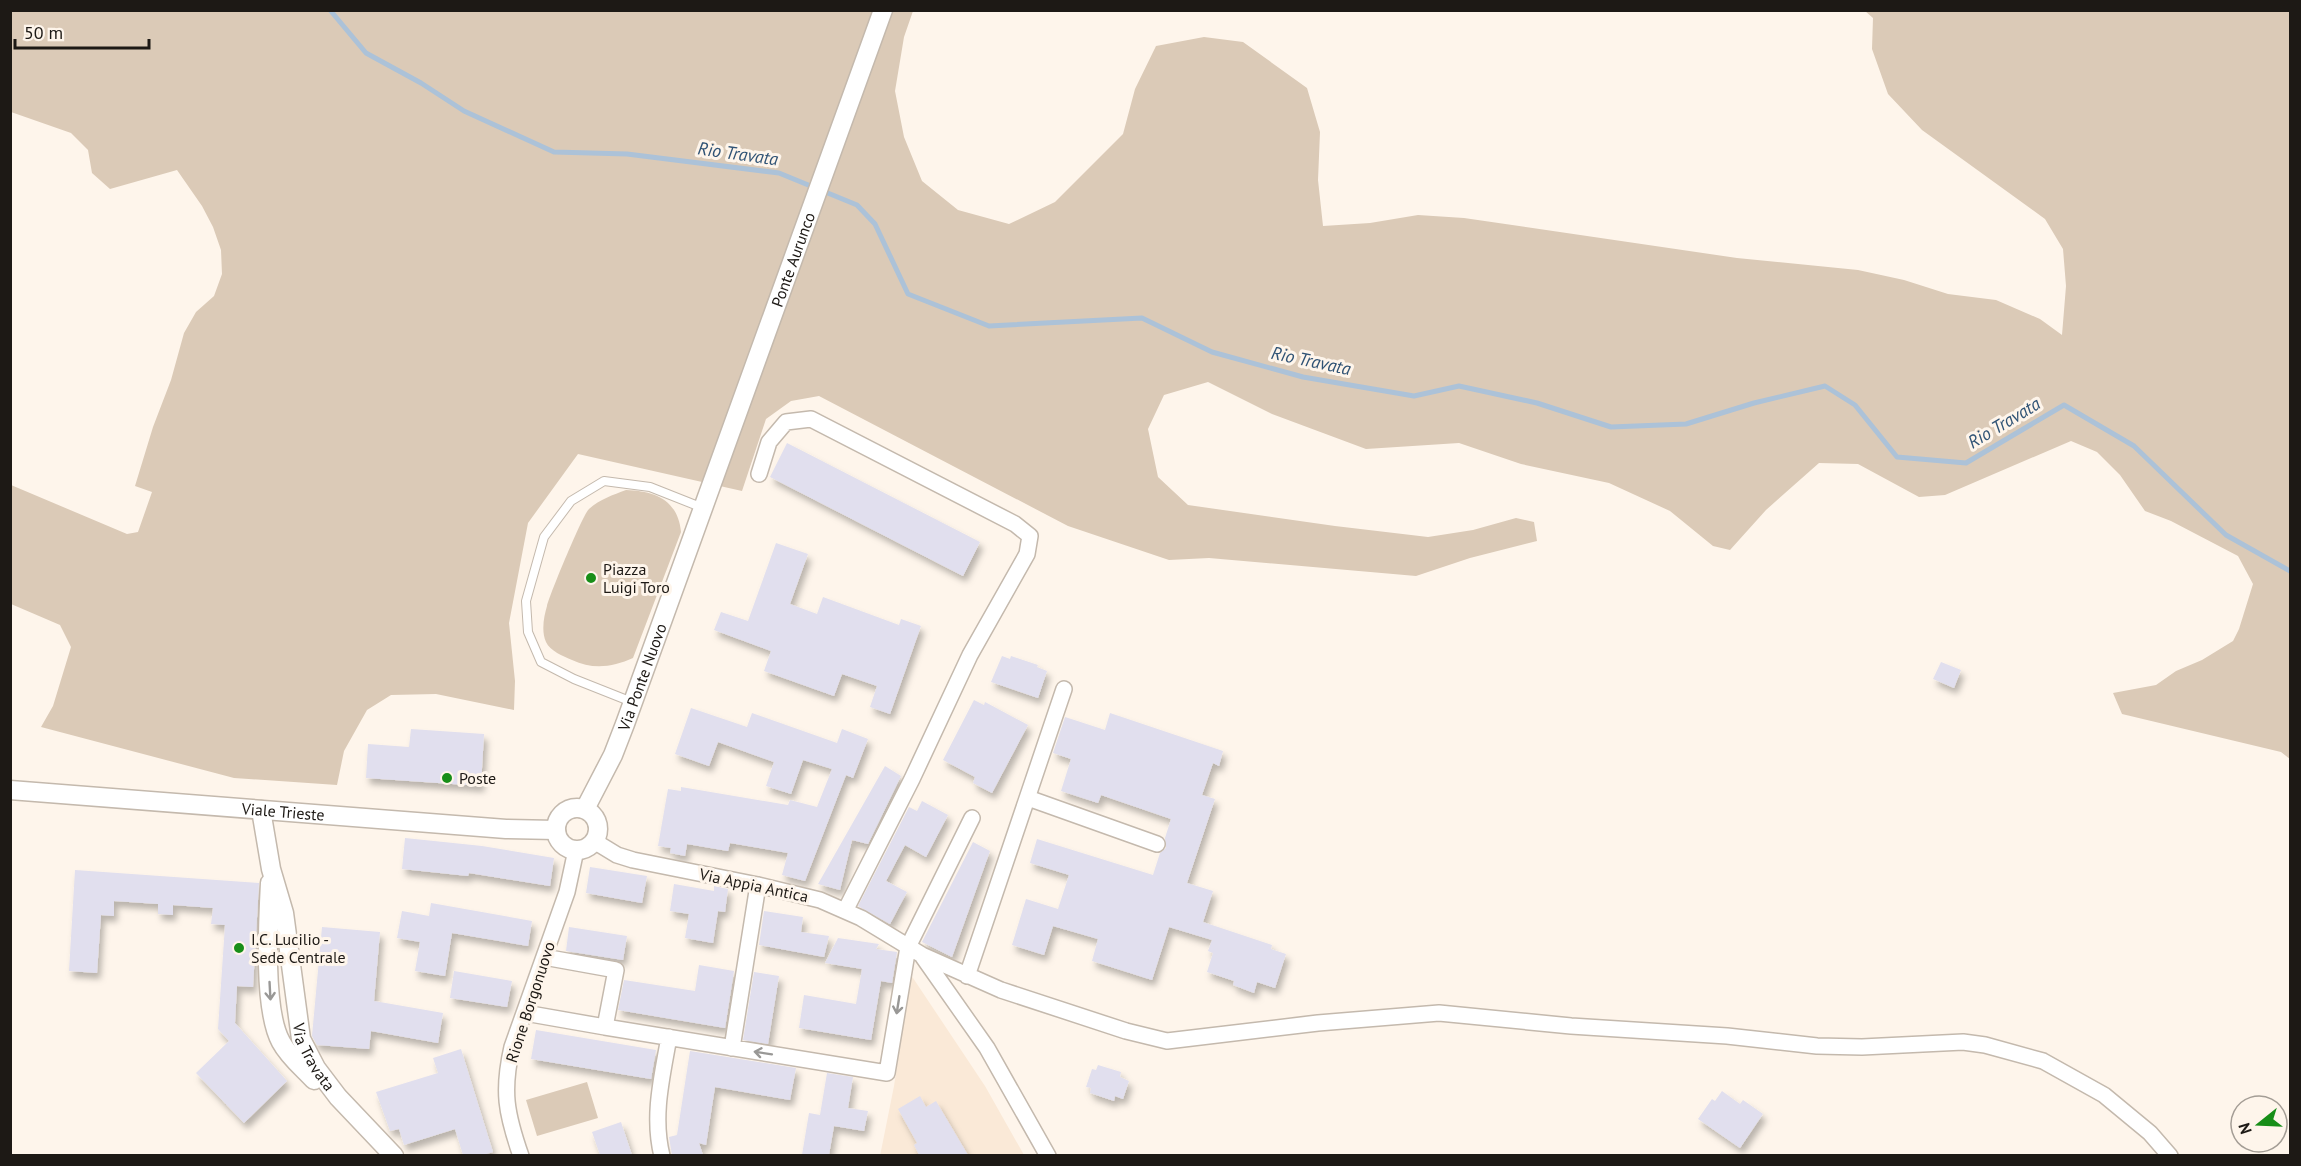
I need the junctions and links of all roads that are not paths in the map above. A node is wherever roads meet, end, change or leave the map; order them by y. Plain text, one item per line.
1 (884, 10) edge
2 (759, 474) dead end
3 (704, 509) junction
4 (1064, 689) dead end
5 (633, 702) junction
6 (10, 790) edge
7 (1029, 798) junction
8 (585, 808) junction
9 (261, 810) junction
10 (972, 818) dead end
11 (556, 830) junction
12 (594, 841) junction
13 (1157, 844) dead end
14 (576, 850) junction
15 (758, 885) junction
16 (846, 909) junction
17 (908, 947) junction
18 (922, 955) junction
19 (544, 957) junction
20 (967, 976) junction
21 (525, 1013) junction
22 (605, 1027) junction
23 (669, 1037) junction
24 (732, 1048) junction
25 (394, 1155) edge
26 (521, 1155) edge
27 (662, 1155) edge
28 (1048, 1155) edge
29 (2170, 1155) edge

1 - 3 street, Ponte Aurunco
2 - 16 street
3 - 5 street, Via Ponte Nuovo
3 - 5 lane
4 - 7 street
5 - 8 street, Via Ponte Nuovo
6 - 9 street, Viale Trieste
7 - 13 street
7 - 20 street
8 - 11 street
8 - 12 street
9 - 11 street, Viale Trieste
9 - 25 street, Via Travata
10 - 17 street
11 - 14 street
12 - 14 street
12 - 15 street, Via Appia Antica
14 - 19 street, Rione Borgonuovo
15 - 16 street, Via Appia Antica
15 - 24 street
16 - 17 street, Via Appia Antica
17 - 18 street, Via Appia Antica
17 -> 24 street
18 - 20 street, Via Appia Antica
18 - 28 street
19 - 21 street, Rione Borgonuovo
19 - 22 street
20 - 29 street, Via Appia Antica
21 - 22 street
21 - 26 street, Rione Borgonuovo
22 - 23 street
23 - 24 street
23 - 27 street

